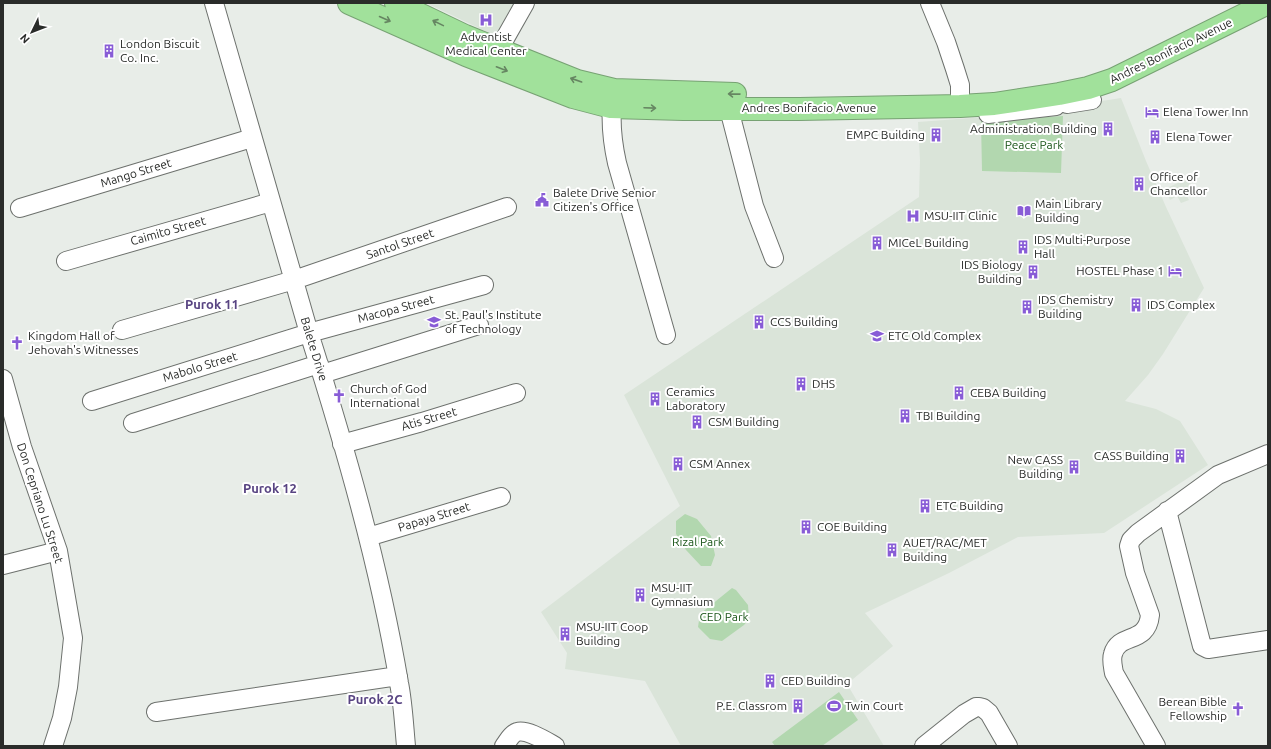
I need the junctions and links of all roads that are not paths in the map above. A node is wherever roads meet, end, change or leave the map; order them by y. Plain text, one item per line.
1 (214, 3) edge
2 (349, 3) edge
3 (396, 3) edge
4 (524, 3) edge
5 (930, 3) edge
6 (1239, 3) edge
7 (1268, 3) edge
8 (499, 49) junction
9 (612, 98) junction
10 (1092, 100) dead end
11 (964, 105) junction
12 (729, 108) junction
13 (252, 138) junction
14 (271, 202) junction
15 (507, 207) dead end
16 (20, 208) dead end
17 (774, 258) dead end
18 (66, 261) dead end
19 (294, 280) junction
20 (484, 285) dead end
21 (479, 325) dead end
22 (122, 330) dead end
23 (309, 333) junction
24 (666, 335) dead end
25 (321, 369) junction
26 (3, 379) edge
27 (516, 393) dead end
28 (92, 401) dead end
29 (133, 423) dead end
30 (342, 444) junction
31 (1268, 454) edge
32 (500, 497) dead end
33 (1167, 511) junction
34 (368, 537) junction
35 (58, 551) junction
36 (3, 565) edge
37 (1268, 640) edge
38 (398, 676) junction
39 (156, 712) dead end
40 (52, 746) edge
41 (406, 746) edge
42 (504, 746) edge
43 (555, 746) edge
44 (924, 746) edge
45 (1008, 746) edge
46 (1156, 746) edge

1 - 13 street, Balete Drive
2 -> 9 highway, Andres Bonifacio Avenue
8 -> 3 highway, Andres Bonifacio Avenue
4 - 8 street
5 - 11 street
6 - 11 highway, Andres Bonifacio Avenue
7 - 11 highway, Andres Bonifacio Avenue
9 -> 8 highway, Andres Bonifacio Avenue
11 -> 9 highway, Andres Bonifacio Avenue
9 -> 12 highway, Andres Bonifacio Avenue
9 - 24 street
10 - 11 street
11 - 12 highway, Andres Bonifacio Avenue
12 - 17 street
13 - 14 street, Balete Drive
13 - 16 street, Mango Street
14 - 18 street, Caimito Street
14 - 19 street, Balete Drive
15 - 19 street, Santol Street
19 - 22 street, Santol Street
19 - 23 street, Balete Drive
20 - 23 street, Macopa Street
21 - 25 street
23 - 25 street, Balete Drive
23 - 28 street, Mabolo Street
25 - 29 street
25 - 30 street, Balete Drive
26 - 35 street, Don Cepriano Lu Street
27 - 30 street, Atis Street
30 - 34 street, Balete Drive
31 - 33 street
32 - 34 street, Papaya Street
33 - 37 street
33 - 46 street
34 - 38 street, Balete Drive
35 - 36 street
35 - 40 street, Don Cepriano Lu Street
38 - 39 street
38 - 41 street, Balete Drive
42 - 43 street
44 - 45 street

